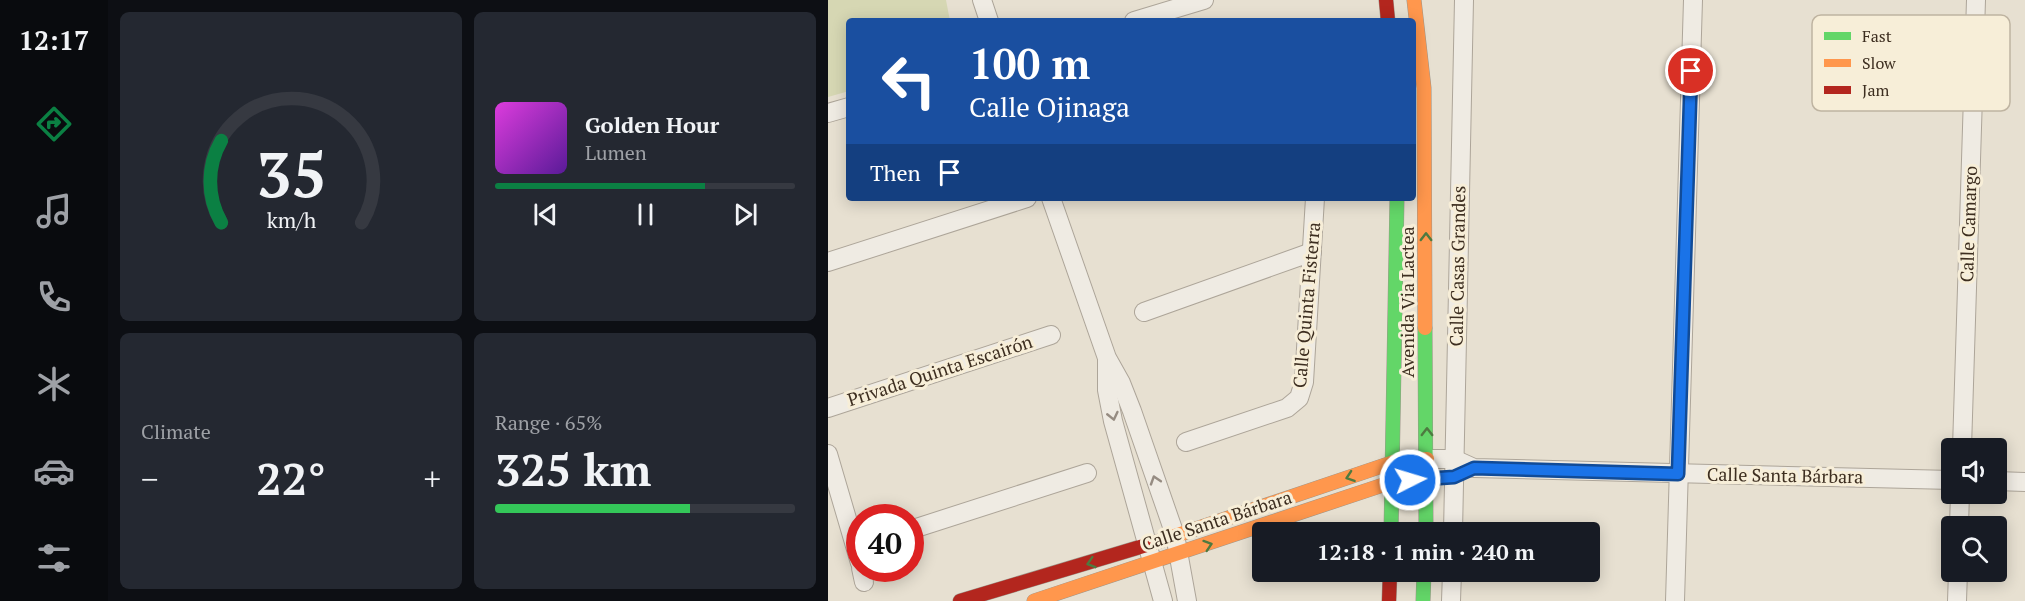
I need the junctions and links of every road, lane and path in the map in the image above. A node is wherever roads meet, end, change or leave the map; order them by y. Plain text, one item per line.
1 (982, 0) edge
2 (1204, 0) edge
3 (1386, 0) edge
4 (1414, 0) edge
5 (1464, 0) edge
6 (1693, 0) edge
7 (1976, 0) edge
8 (1159, 7) edge
9 (1976, 15) edge
10 (988, 18) edge
11 (1139, 18) edge
12 (1388, 18) edge
13 (846, 108) edge
14 (1973, 111) edge
15 (828, 113) edge
16 (1019, 201) edge
17 (1052, 201) edge
18 (1315, 201) edge
19 (1397, 201) edge
20 (1312, 252) junction
21 (828, 262) edge
22 (1144, 312) dead end
23 (1051, 335) dead end
24 (1107, 358) junction
25 (828, 408) edge
26 (1962, 438) edge
27 (1186, 442) dead end
28 (828, 454) edge
29 (1427, 459) junction
30 (1394, 462) junction
31 (1454, 468) junction
32 (1087, 473) dead end
33 (1678, 474) junction
34 (1427, 478) junction
35 (1941, 480) edge
36 (2007, 481) edge
37 (1392, 482) junction
38 (2025, 482) edge
39 (846, 513) edge
40 (1391, 522) edge
41 (1426, 522) edge
42 (1453, 522) edge
43 (924, 525) edge
44 (1175, 535) junction
45 (1147, 545) junction
46 (1179, 554) junction
47 (1152, 563) junction
48 (1390, 582) edge
49 (1424, 582) edge
50 (1452, 582) edge
51 (1958, 582) edge
52 (960, 601) edge
53 (1034, 601) edge
54 (1163, 601) edge
55 (1187, 601) edge
56 (1389, 601) edge
57 (1424, 601) edge
58 (1451, 601) edge
59 (1675, 601) edge
60 (1957, 601) edge

1 - 10 street
2 - 8 street
3 - 12 main road
29 -> 4 main road, Avenida Via Lactea
5 - 31 street, Calle Casas Grandes
6 - 33 street
7 - 9 street, Calle Camargo
8 - 11 street
13 - 15 street
14 - 26 street, Calle Camargo
16 - 21 street
17 - 24 street
18 - 20 street, Calle Quinta Fisterra
19 - 30 main road, Avenida Via Lactea
20 - 22 street
20 - 27 street, Calle Quinta Fisterra
23 - 25 street, Privada Quinta Escairón
44 -> 24 street
24 -> 45 street
28 - 39 street
29 - 30 main road, Calle Santa Bárbara
29 - 31 street, Calle Santa Bárbara
29 - 34 main road, Avenida Via Lactea
30 - 37 main road, Avenida Via Lactea
30 -> 44 main road, Calle Santa Bárbara
31 - 33 street, Calle Santa Bárbara
31 - 34 street, Calle Santa Bárbara
31 - 42 street, Calle Casas Grandes
32 - 43 street
33 - 35 street, Calle Santa Bárbara
33 - 59 street
34 - 37 main road, Calle Santa Bárbara
34 - 41 main road, Avenida Via Lactea
36 - 38 street
37 - 40 main road, Avenida Via Lactea
46 -> 37 main road, Calle Santa Bárbara
44 - 45 main road, Calle Santa Bárbara
44 - 46 street
45 - 47 street
45 -> 52 main road, Calle Santa Bárbara
46 - 47 main road, Calle Santa Bárbara
46 - 55 street
47 - 53 main road, Calle Santa Bárbara
47 - 54 street
48 - 56 main road
49 - 57 main road
50 - 58 street
51 - 60 street

